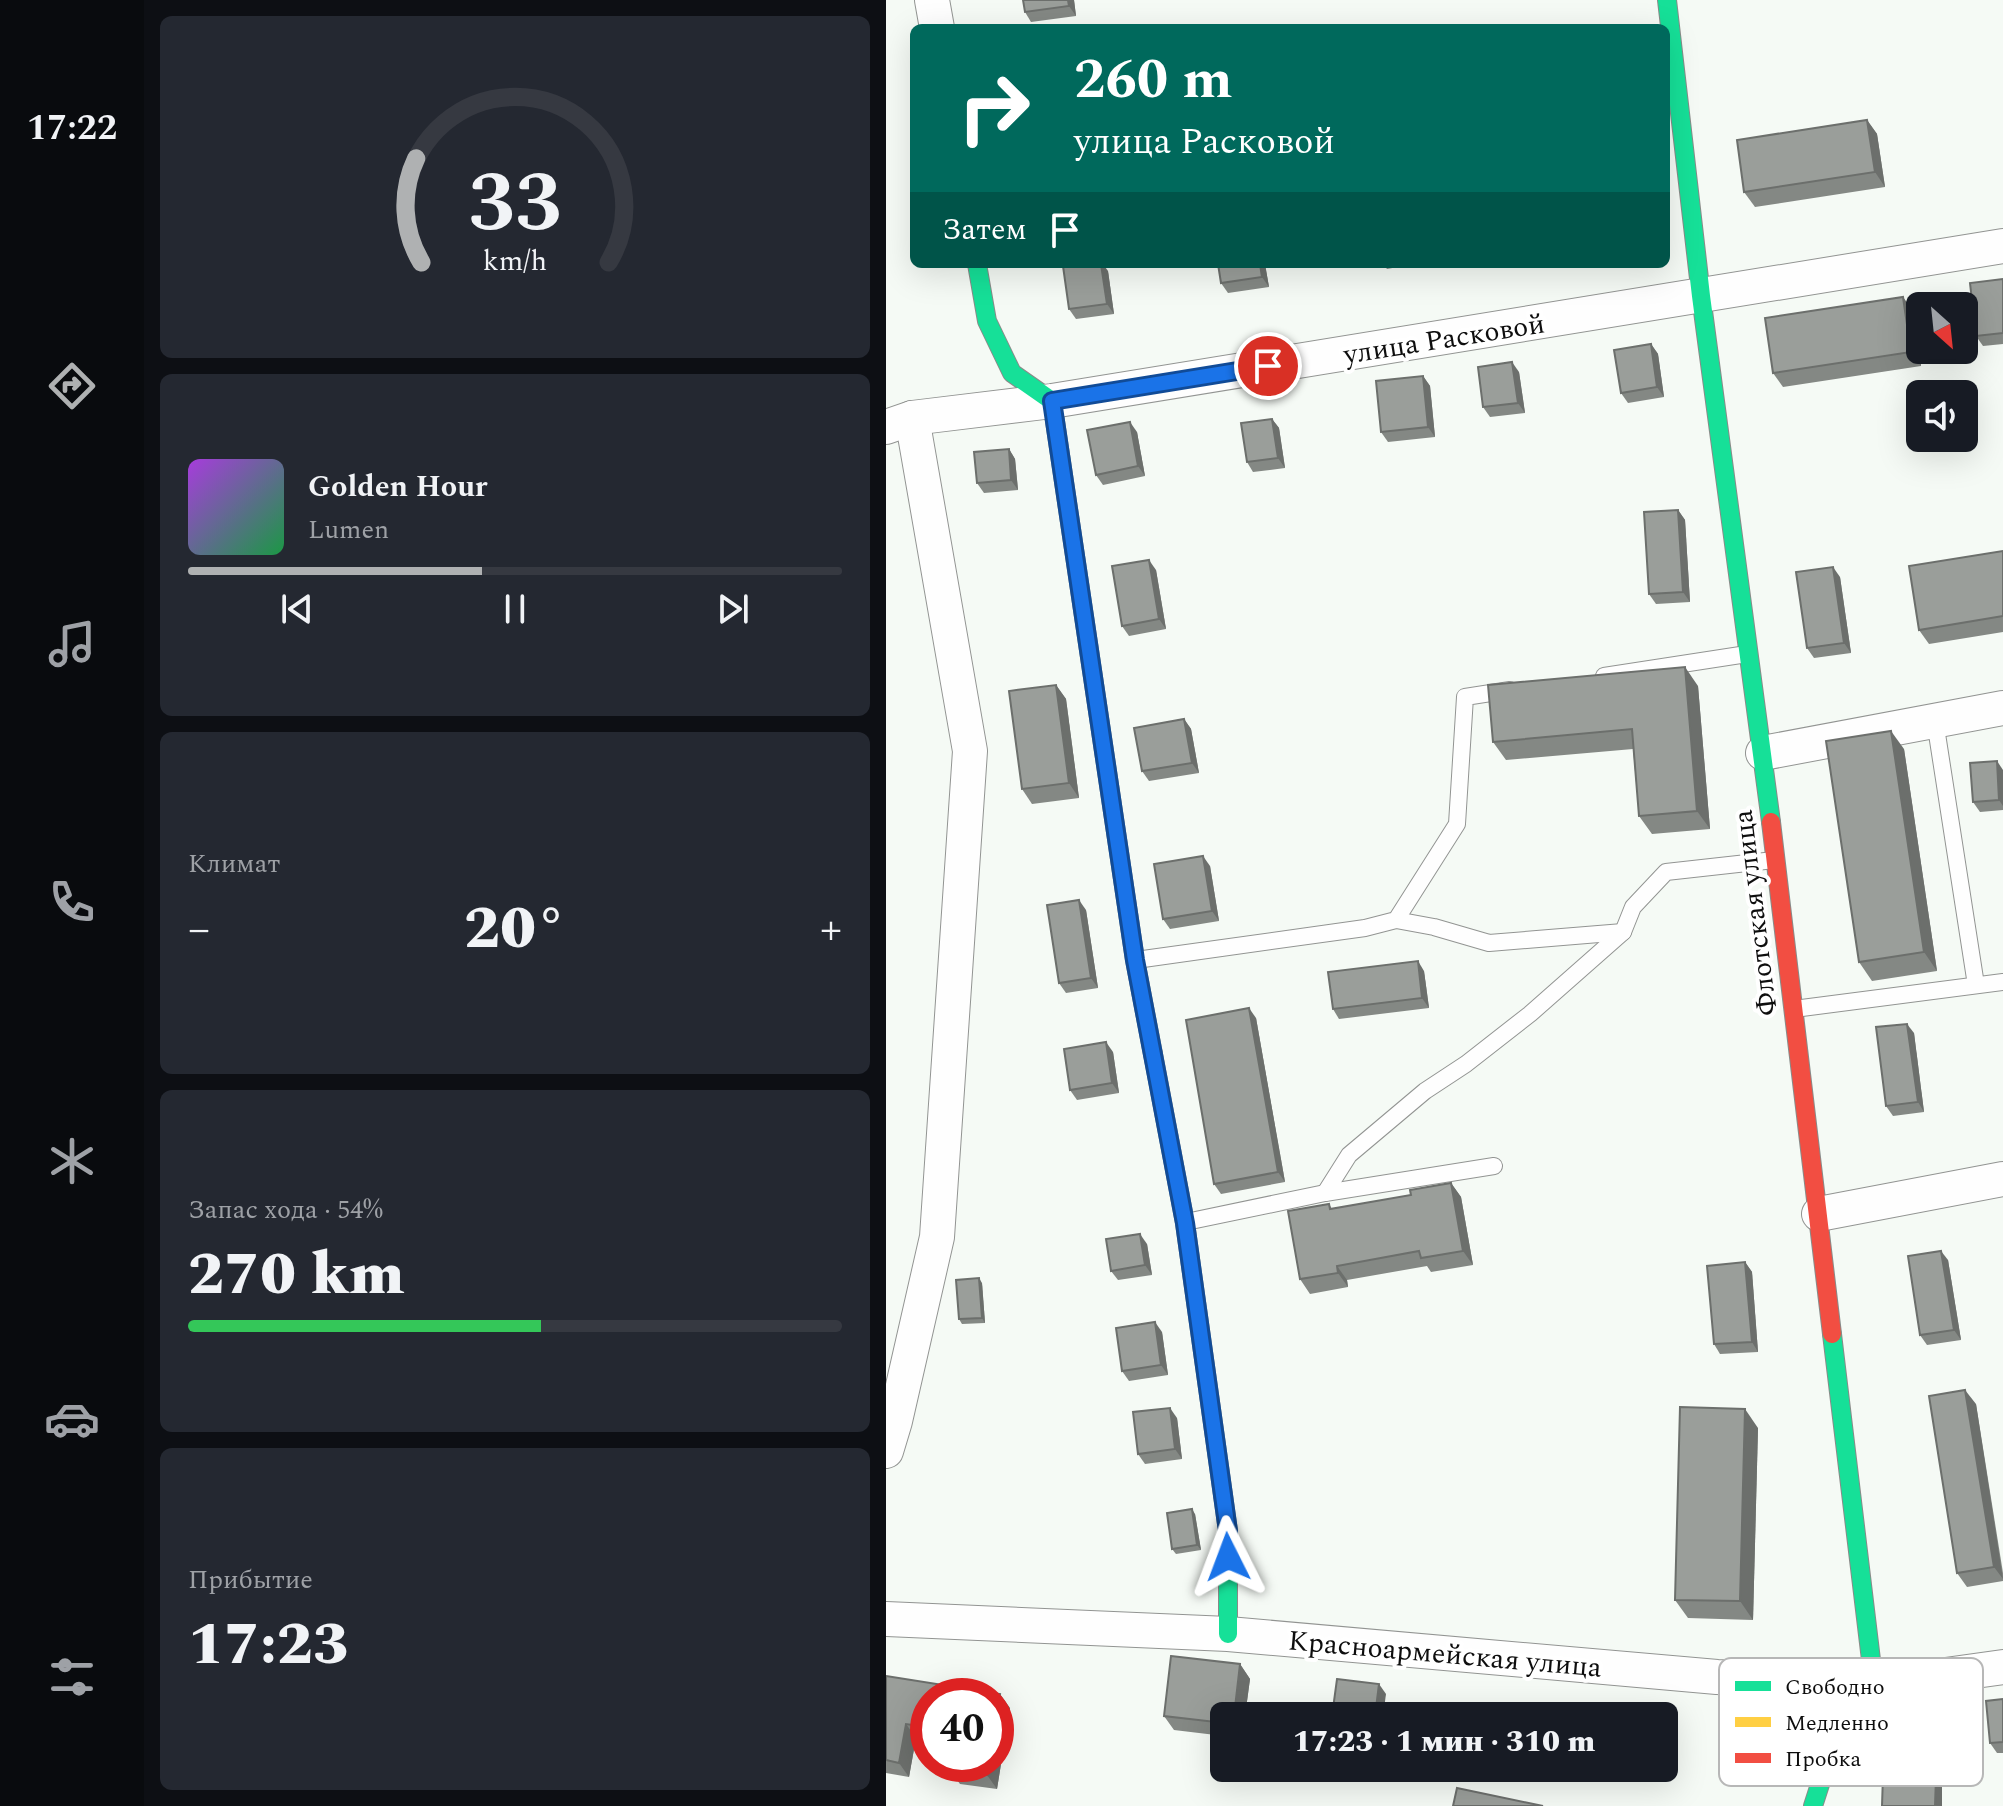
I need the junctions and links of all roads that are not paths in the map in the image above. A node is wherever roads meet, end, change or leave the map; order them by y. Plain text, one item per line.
1 (932, 0) edge
2 (1667, 0) edge
3 (936, 24) edge
4 (1670, 24) edge
5 (1670, 26) edge
6 (2003, 246) edge
7 (978, 268) edge
8 (1701, 296) junction
9 (1052, 401) junction
10 (899, 423) edge
11 (1749, 654) junction
12 (1591, 678) edge
13 (1528, 688) edge
14 (2003, 708) edge
15 (1935, 721) junction
16 (1763, 753) junction
17 (1775, 860) junction
18 (1396, 920) junction
19 (1623, 932) junction
20 (1135, 960) junction
21 (2003, 982) edge
22 (1976, 985) junction
23 (1794, 1009) junction
24 (1494, 1166) dead end
25 (2003, 1179) edge
26 (1325, 1193) junction
27 (1819, 1214) junction
28 (1185, 1223) junction
29 (886, 1451) edge
30 (886, 1619) edge
31 (1228, 1634) junction
32 (1871, 1658) edge
33 (2003, 1667) edge
34 (1983, 1670) edge
35 (1719, 1677) edge
36 (1819, 1786) edge
37 (1813, 1806) edge

1 - 3 street
2 - 4 street, Флотская улица
5 - 8 street, Флотская улица
6 - 8 street, улица Расковой
7 - 9 street
8 - 9 street, улица Расковой
8 - 11 street, Флотская улица
9 - 10 street, улица Расковой
9 - 20 street
10 - 29 street
11 - 12 lane
11 - 16 street, Флотская улица
13 - 18 lane
14 - 15 street
15 - 16 street
15 - 22 lane
16 - 17 street, Флотская улица
17 - 19 lane
17 - 23 street, Флотская улица
18 - 19 lane
18 - 20 lane
19 - 26 lane
20 - 28 street
21 - 22 lane
22 - 23 lane
23 - 27 street, Флотская улица
24 - 26 lane
25 - 27 street
26 - 28 lane
27 - 32 street, Флотская улица
28 - 31 street
30 - 31 street, Красноармейская улица
31 - 35 street, Красноармейская улица
33 - 34 street, Красноармейская улица
36 - 37 street

